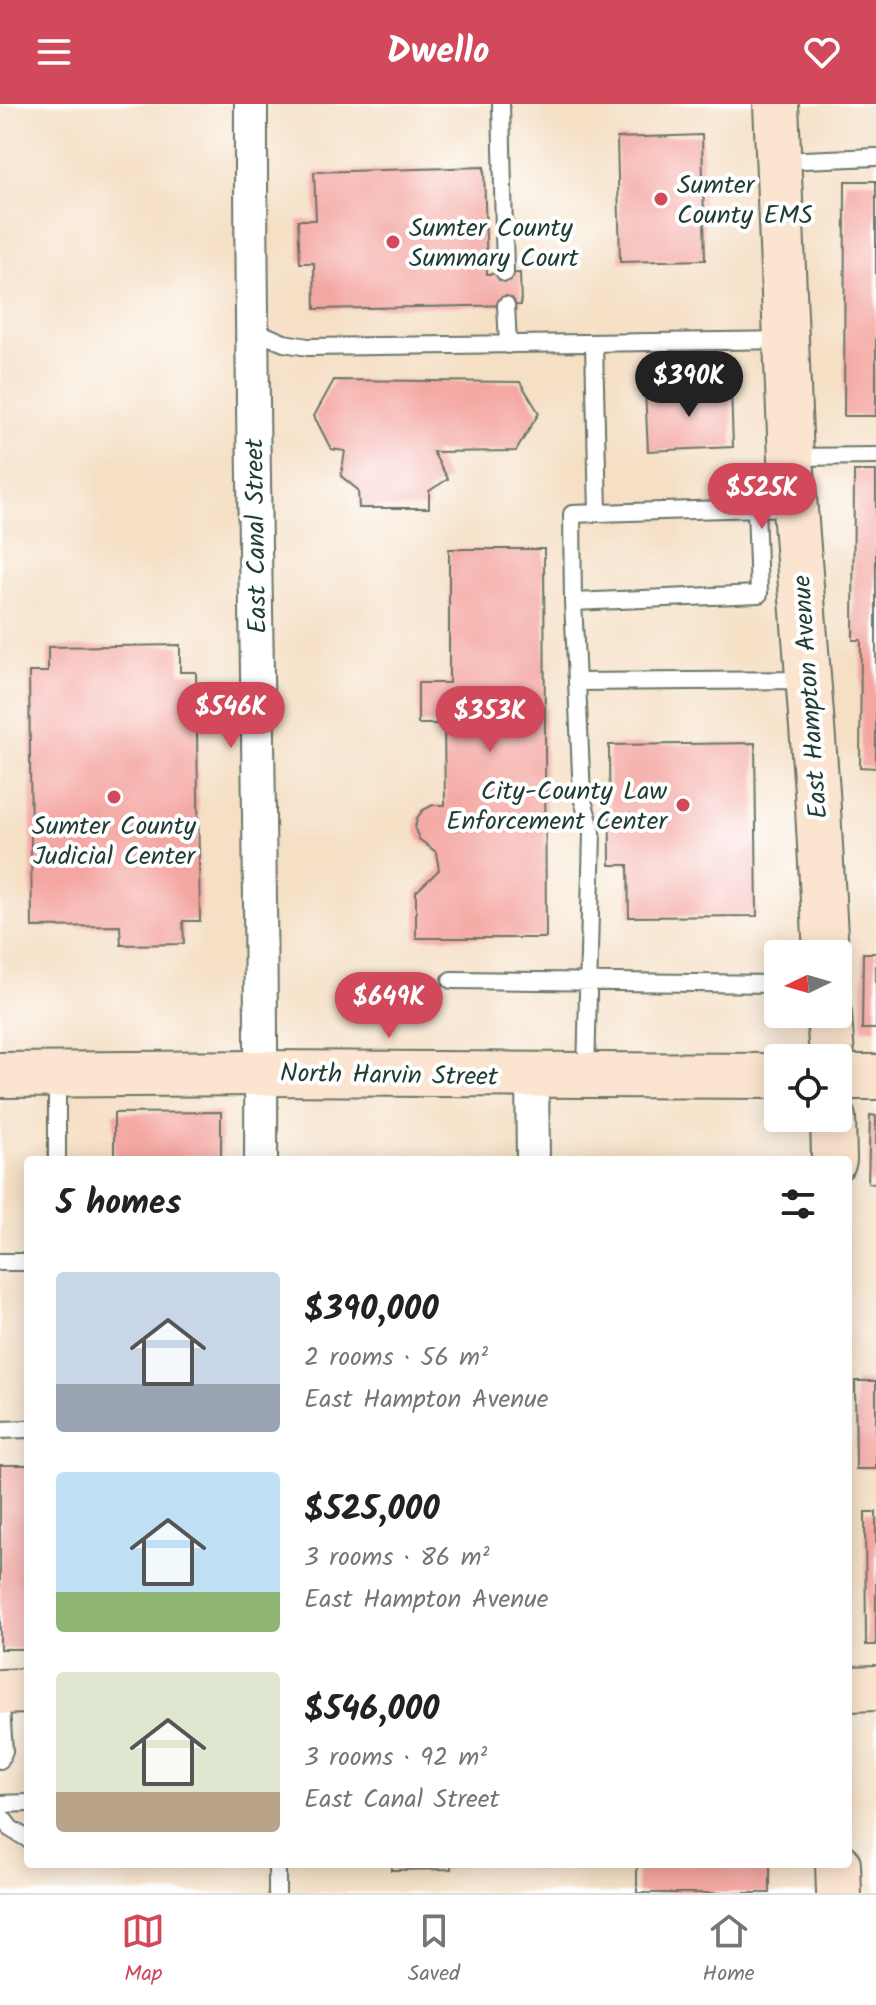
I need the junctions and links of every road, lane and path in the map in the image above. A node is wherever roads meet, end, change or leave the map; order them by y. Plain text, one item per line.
1 (251, 104) edge
2 (501, 104) edge
3 (776, 104) edge
4 (876, 157) edge
5 (779, 161) junction
6 (505, 273) dead end
7 (506, 305) dead end
8 (251, 329) junction
9 (786, 340) junction
10 (594, 344) junction
11 (508, 345) junction
12 (876, 456) edge
13 (791, 458) junction
14 (775, 507) junction
15 (598, 513) junction
16 (573, 602) junction
17 (809, 680) junction
18 (577, 682) junction
19 (825, 940) edge
20 (451, 980) dead end
21 (588, 981) junction
22 (764, 984) edge
23 (262, 1073) junction
24 (0, 1075) edge
25 (57, 1075) junction
26 (532, 1076) junction
27 (586, 1076) junction
28 (764, 1076) edge
29 (852, 1077) edge
30 (876, 1077) edge
31 (833, 1132) edge
32 (57, 1156) edge
33 (261, 1156) edge
34 (533, 1156) edge
35 (834, 1156) edge
36 (0, 1262) edge
37 (24, 1262) edge
38 (24, 1429) edge
39 (0, 1430) edge
40 (876, 1688) edge
41 (852, 1689) edge
42 (24, 1691) edge
43 (0, 1692) edge
44 (0, 1760) edge
45 (24, 1803) edge
46 (0, 1804) edge
47 (0, 1815) edge
48 (24, 1837) edge
49 (277, 1868) edge
50 (838, 1868) edge
51 (277, 1893) edge
52 (839, 1893) edge

1 - 8 street, East Canal Street
2 - 6 lane
3 - 5 street, East Hampton Avenue
4 - 5 lane
5 - 9 street, East Hampton Avenue
7 - 11 lane
8 - 11 lane
8 - 23 street, East Canal Street
9 - 10 lane
9 - 13 street, East Hampton Avenue
10 - 11 lane
10 - 15 lane
12 - 13 lane
13 - 14 street, East Hampton Avenue
14 - 15 lane
14 - 16 lane
14 - 17 street, East Hampton Avenue
15 - 16 lane
16 - 18 lane
17 - 18 lane
17 - 19 street, East Hampton Avenue
18 - 21 lane
20 - 21 lane
21 - 22 lane
21 - 27 lane
23 - 25 street, North Harvin Street
23 - 26 street, North Harvin Street
23 - 33 street, East Canal Street
24 - 25 street, North Harvin Street
25 - 32 lane
26 - 27 street, North Harvin Street
26 - 34 street
27 - 28 street, North Harvin Street
29 - 30 street
31 - 35 street
36 - 37 lane
38 - 39 lane
40 - 41 street
42 - 43 street
43 - 44 lane
45 - 46 lane
47 - 48 lane
49 - 51 lane
50 - 52 street

